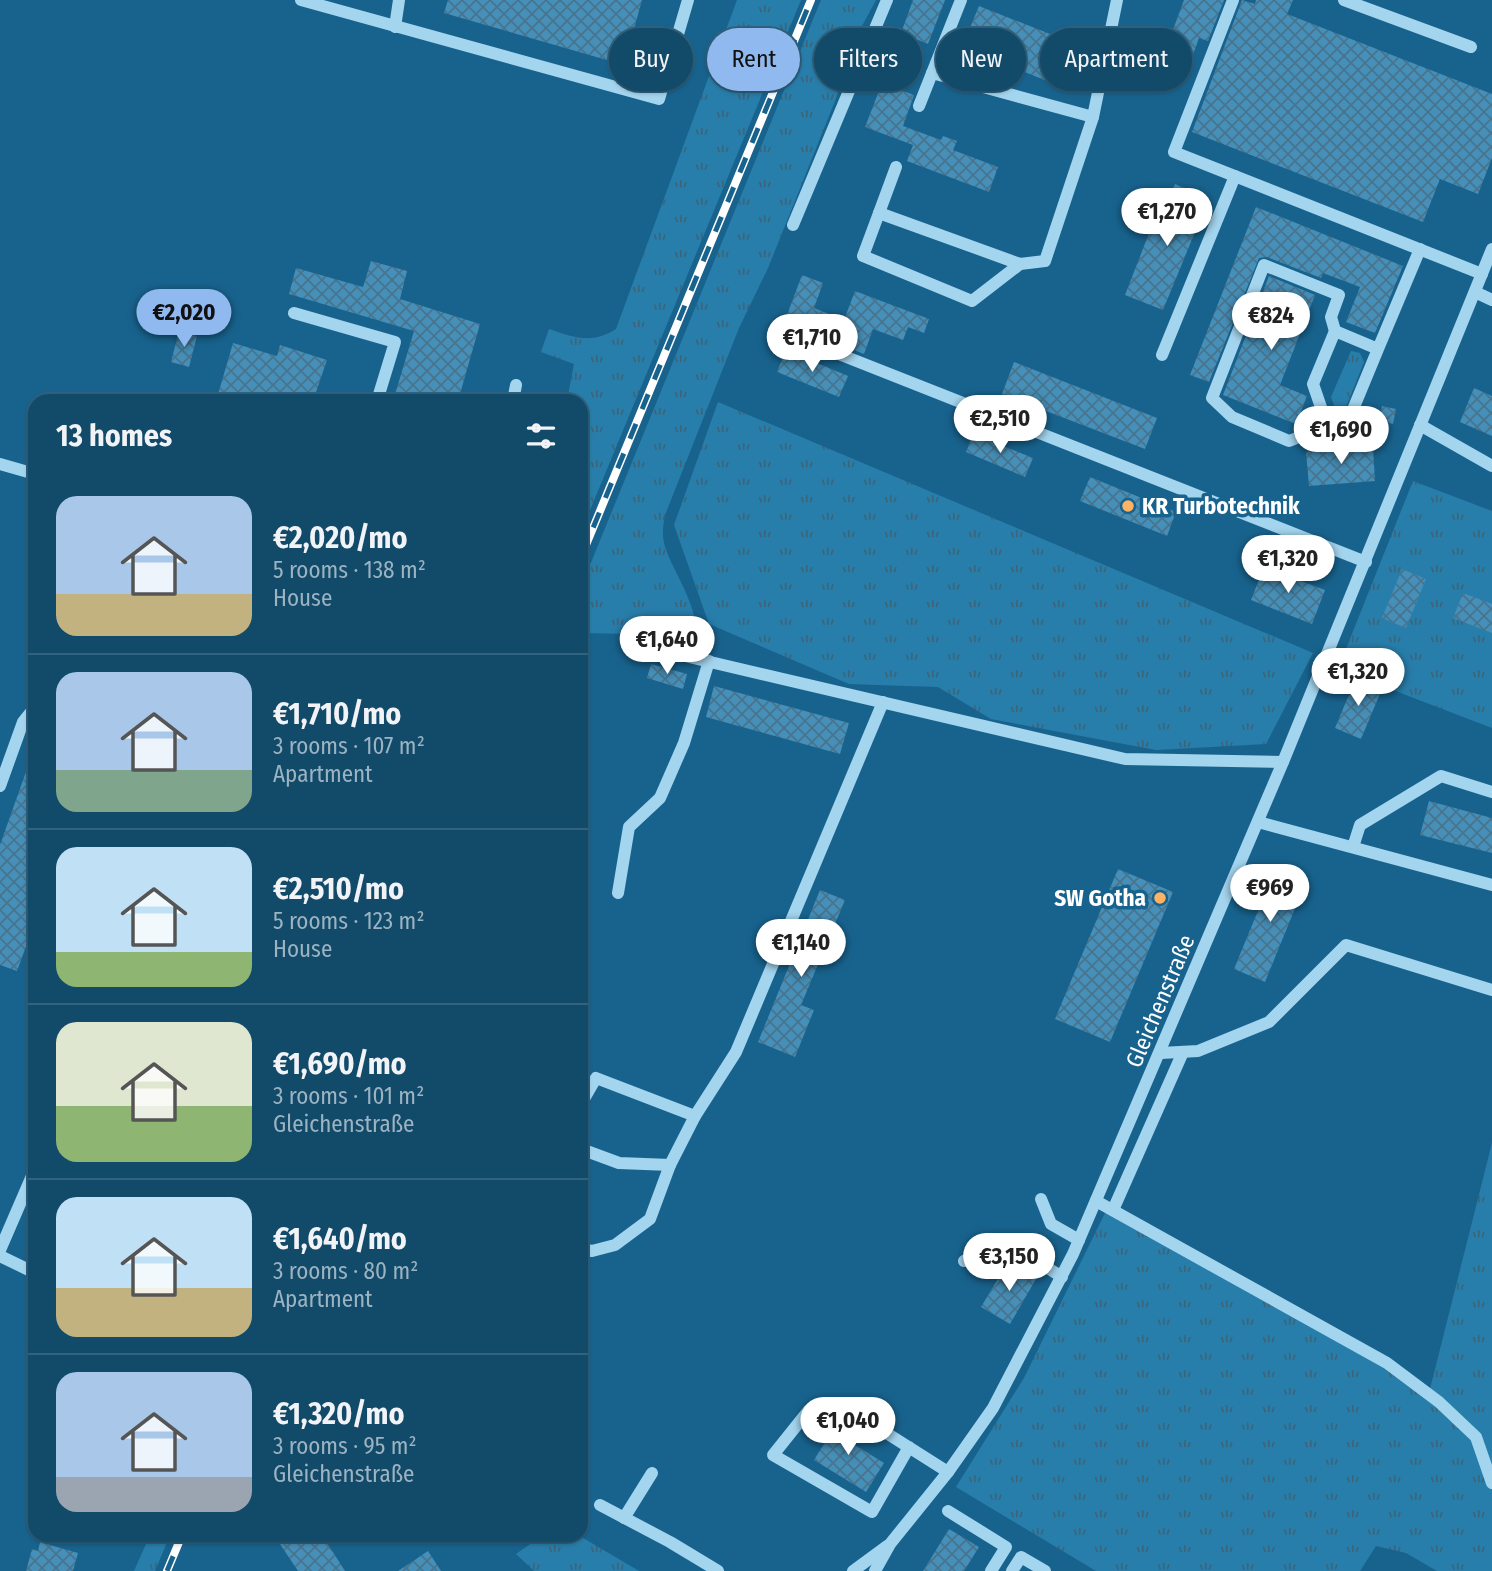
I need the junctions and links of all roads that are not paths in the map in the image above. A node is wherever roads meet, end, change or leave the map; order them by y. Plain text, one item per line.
1 (301, 0) edge
2 (399, 0) edge
3 (688, 0) edge
4 (887, 0) edge
5 (961, 0) edge
6 (1117, 0) edge
7 (1233, 0) edge
8 (1344, 0) edge
9 (395, 27) junction
10 (1471, 47) dead end
11 (932, 73) junction
12 (919, 106) dead end
13 (1093, 117) junction
14 (895, 167) dead end
15 (1235, 176) junction
16 (879, 213) junction
17 (793, 225) dead end
18 (1420, 249) junction
19 (1492, 249) edge
20 (1020, 264) junction
21 (1482, 274) junction
22 (1475, 292) junction
23 (1492, 300) edge
24 (294, 313) dead end
25 (1335, 331) junction
26 (783, 332) dead end
27 (1378, 349) junction
28 (1162, 355) dead end
29 (516, 384) dead end
30 (379, 394) edge
31 (514, 394) edge
32 (1340, 421) junction
33 (1420, 425) junction
34 (1, 464) edge
35 (1492, 466) edge
36 (28, 472) edge
37 (1366, 562) junction
38 (689, 657) dead end
39 (709, 661) junction
40 (883, 702) junction
41 (28, 716) edge
42 (1283, 762) junction
43 (0, 786) edge
44 (1492, 792) edge
45 (1258, 822) junction
46 (1353, 848) junction
47 (1492, 885) edge
48 (618, 893) dead end
49 (1492, 989) edge
50 (1183, 1052) junction
51 (1161, 1053) junction
52 (588, 1092) edge
53 (695, 1116) junction
54 (588, 1152) edge
55 (670, 1165) junction
56 (28, 1185) edge
57 (1041, 1199) dead end
58 (1096, 1201) junction
59 (1113, 1210) junction
60 (1079, 1240) junction
61 (0, 1250) edge
62 (588, 1250) edge
63 (0, 1256) edge
64 (964, 1261) dead end
65 (28, 1270) edge
66 (1062, 1277) junction
67 (909, 1447) junction
68 (948, 1472) junction
69 (652, 1473) dead end
70 (1492, 1483) edge
71 (600, 1505) dead end
72 (948, 1511) dead end
73 (624, 1518) junction
74 (890, 1544) junction
75 (718, 1571) edge
76 (853, 1571) edge
77 (875, 1571) edge
78 (991, 1571) edge
79 (1012, 1571) edge
80 (1045, 1571) edge

1 - 9 street
2 - 9 street
3 - 9 street
4 - 17 street
5 - 11 street
6 - 13 street
7 - 15 street
8 - 10 street
11 - 12 street
11 - 13 street
13 - 20 street
14 - 16 street
15 - 18 street
15 - 28 street
16 - 20 street
16 - 20 street
18 - 21 street
18 - 27 street
19 - 21 street, Gleichenstraße
21 - 22 street, Gleichenstraße
22 - 23 street
22 - 33 street, Gleichenstraße
24 - 30 street
25 - 27 street
25 - 32 street
25 - 32 street
26 - 37 street
27 - 32 street
29 - 31 street
33 - 35 street
33 - 37 street, Gleichenstraße
34 - 36 street
37 - 42 street, Gleichenstraße
38 - 39 street
39 - 40 street
39 - 48 street
40 - 42 street
40 - 53 street
41 - 43 street
42 - 45 street, Gleichenstraße
44 - 46 street
45 - 46 street
45 - 51 street, Gleichenstraße
46 - 47 street
49 - 50 street
50 - 51 street
50 - 59 street
51 - 58 street, Gleichenstraße
52 - 53 street
53 - 55 street
54 - 55 street
55 - 62 street
56 - 61 street
57 - 60 street
58 - 59 street
58 - 60 street, Gleichenstraße
59 - 70 street
60 - 66 street, Gleichenstraße
63 - 65 street
64 - 66 street
66 - 68 street, Gleichenstraße
67 - 67 street
67 - 68 street
68 - 74 street, Gleichenstraße
69 - 73 street
71 - 73 street
72 - 78 street
73 - 75 street
74 - 76 street, Gleichenstraße
74 - 77 street, Gleichenstraße
79 - 80 street

